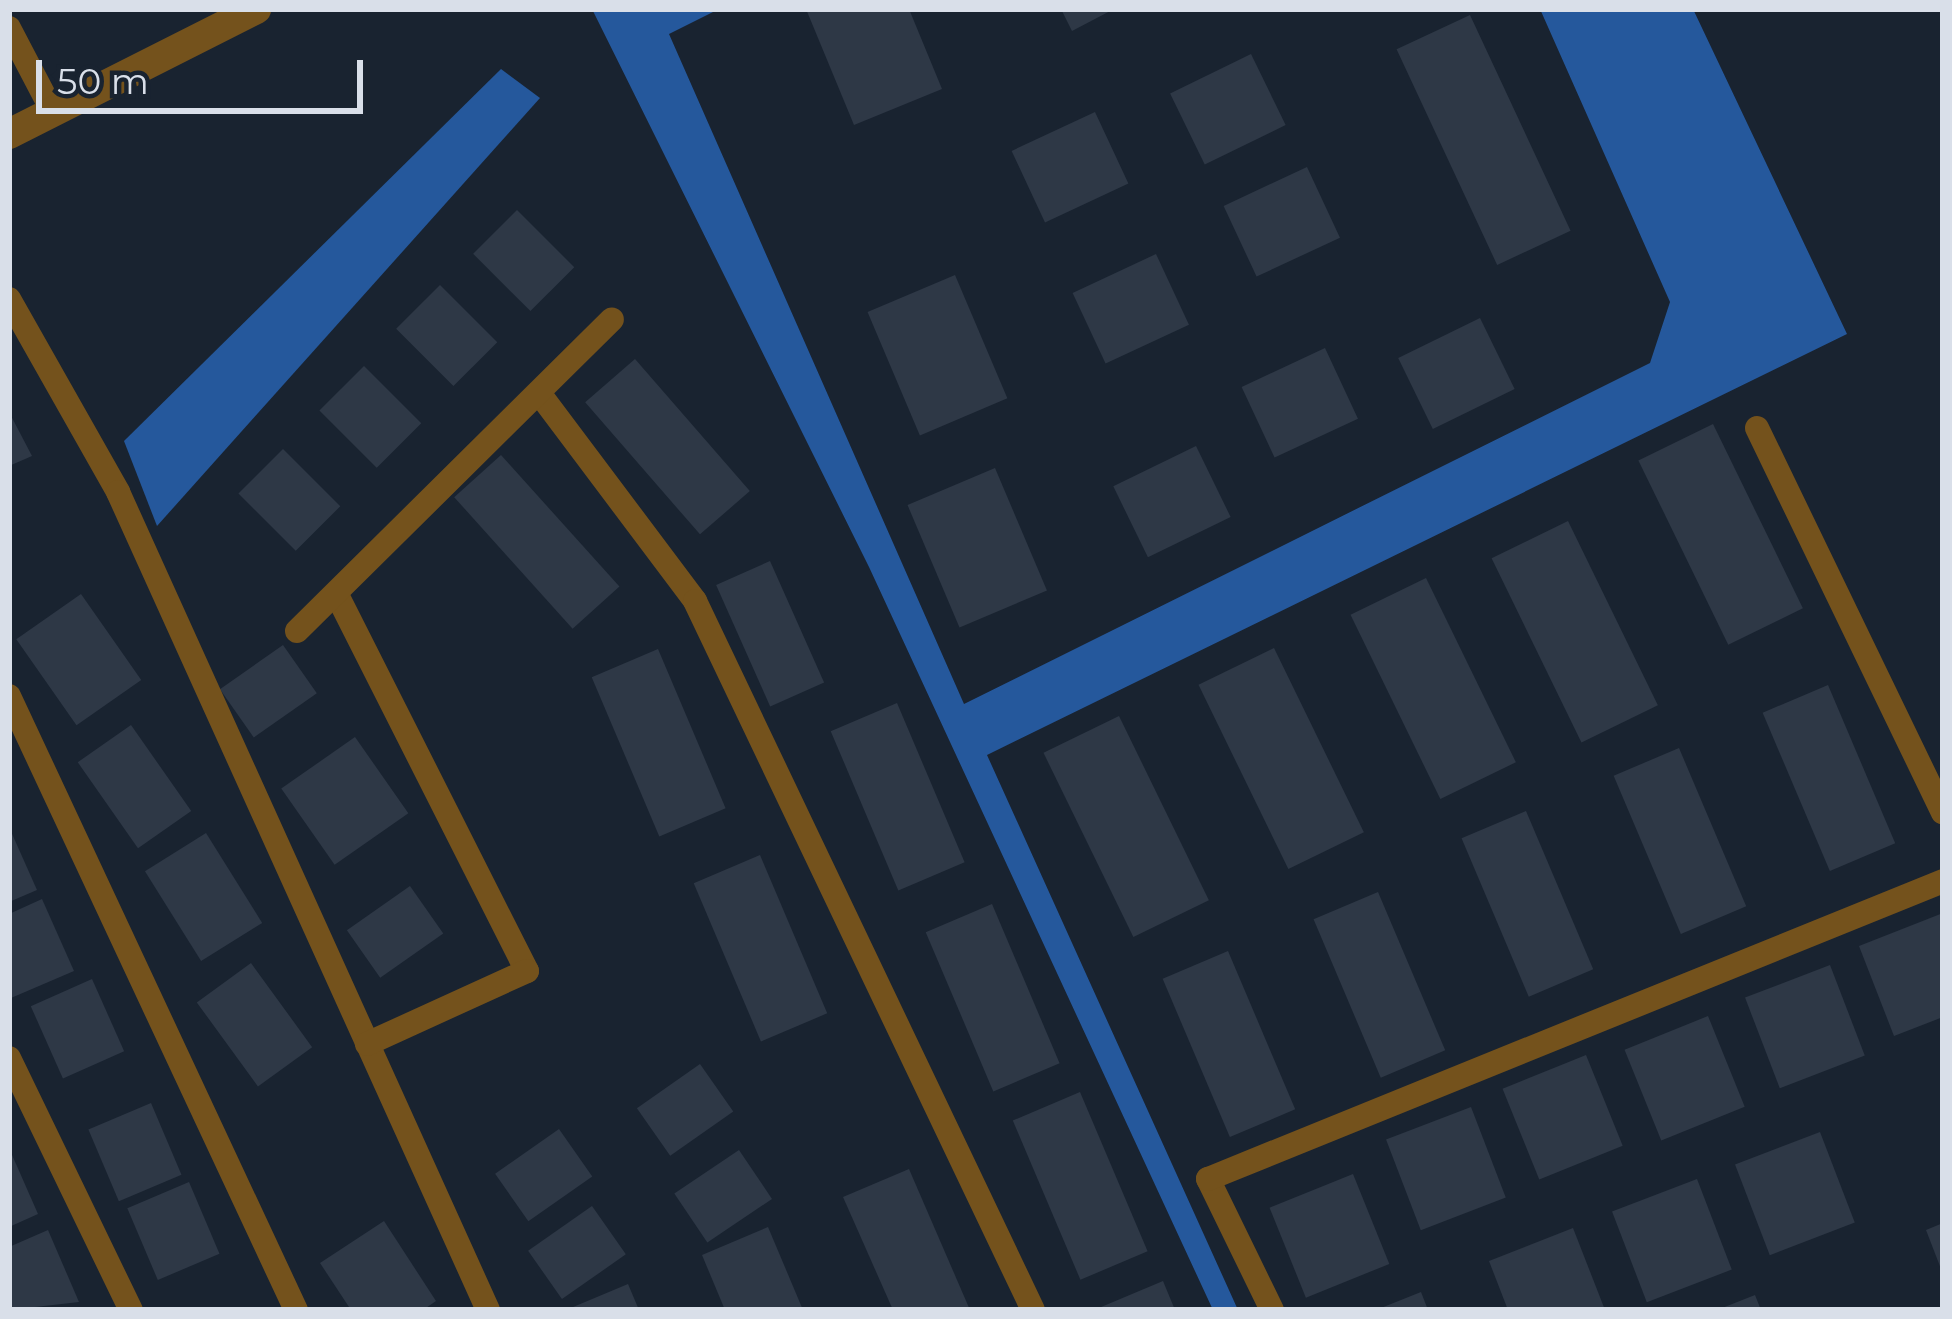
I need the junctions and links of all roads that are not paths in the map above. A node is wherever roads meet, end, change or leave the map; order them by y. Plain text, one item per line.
1 (256, 9) edge
2 (9, 28) edge
3 (53, 112) junction
4 (9, 134) edge
5 (9, 299) edge
6 (612, 319) dead end
7 (539, 393) junction
8 (1756, 428) dead end
9 (338, 597) junction
10 (297, 632) dead end
11 (9, 696) edge
12 (1943, 812) edge
13 (1943, 881) edge
14 (368, 1044) junction
15 (9, 1058) edge
16 (131, 1310) edge
17 (296, 1310) edge
18 (488, 1310) edge
19 (1033, 1310) edge
20 (1272, 1310) edge

1 - 3 street
2 - 3 lane
3 - 4 street
5 - 14 lane
6 - 7 lane
7 - 9 lane
7 - 19 lane
8 - 12 lane
9 - 10 lane
9 - 14 lane
11 - 17 lane
13 - 20 lane
14 - 18 lane
15 - 16 lane

